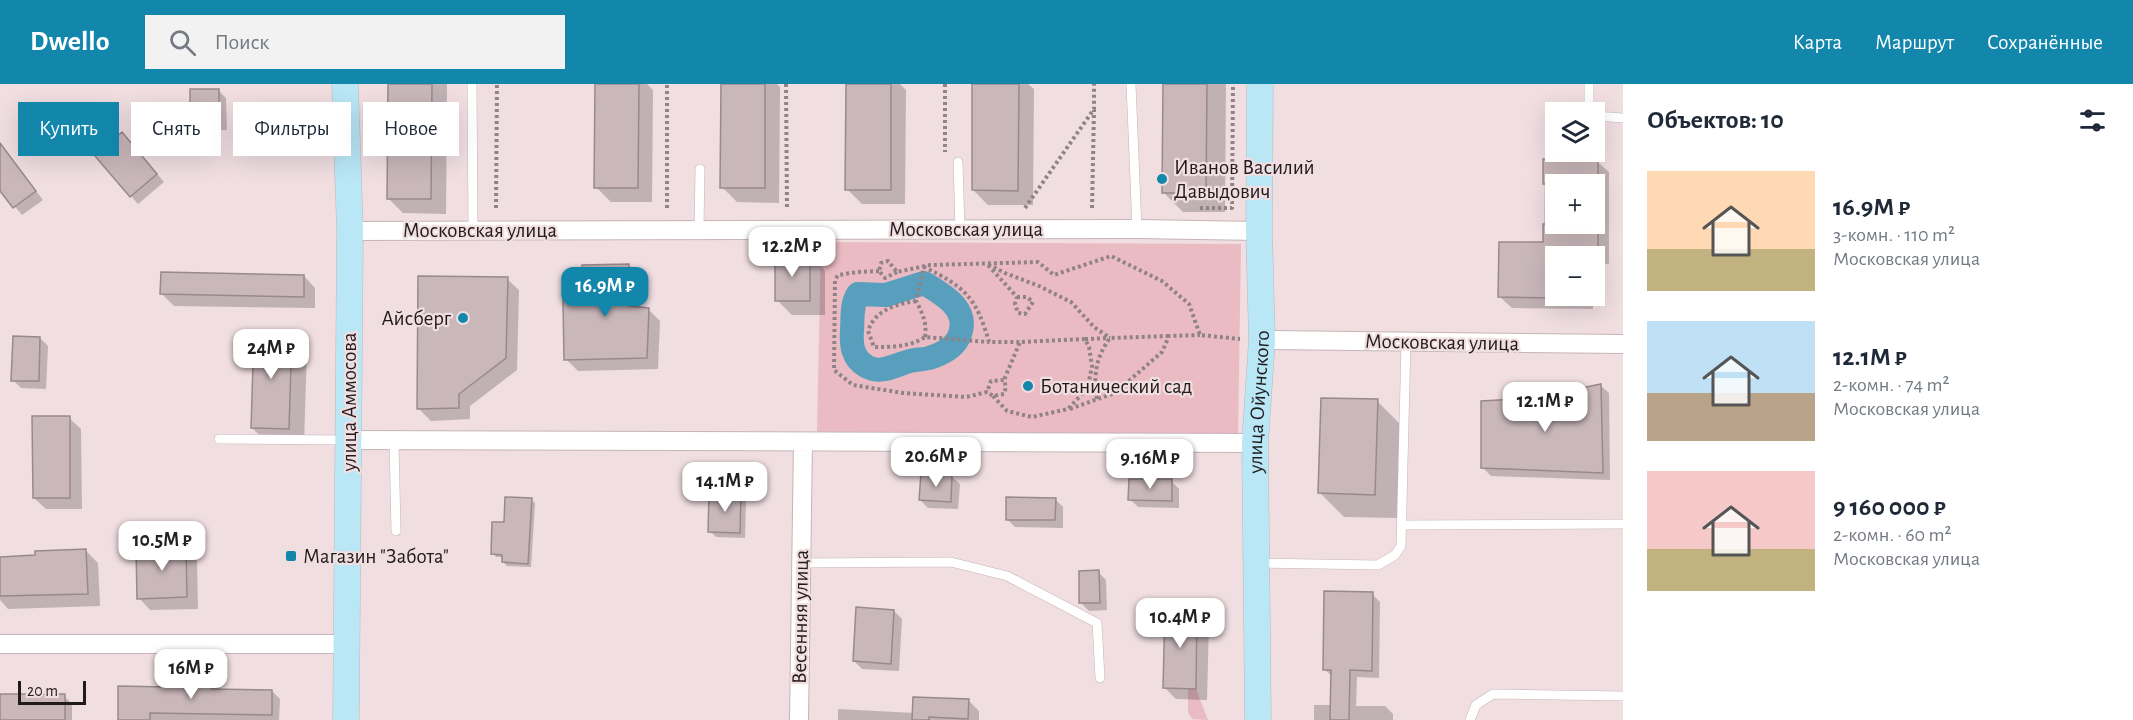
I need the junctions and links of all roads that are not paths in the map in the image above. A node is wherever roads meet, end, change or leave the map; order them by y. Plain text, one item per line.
1 (345, 84) edge
2 (472, 84) edge
3 (1131, 84) edge
4 (1260, 84) edge
5 (1589, 84) edge
6 (1589, 102) edge
7 (1605, 117) edge
8 (1623, 118) edge
9 (958, 162) dead end
10 (700, 169) dead end
11 (699, 229) junction
12 (960, 229) junction
13 (1137, 229) junction
14 (350, 231) junction
15 (474, 231) junction
16 (1259, 231) junction
17 (1262, 340) junction
18 (1406, 342) junction
19 (1623, 344) edge
20 (219, 439) dead end
21 (349, 440) junction
22 (394, 440) junction
23 (803, 441) junction
24 (1255, 443) junction
25 (1623, 524) edge
26 (1402, 525) junction
27 (396, 531) dead end
28 (801, 563) junction
29 (1256, 563) junction
30 (0, 644) edge
31 (347, 644) junction
32 (1100, 678) dead end
33 (1623, 696) edge
34 (346, 720) edge
35 (799, 720) edge
36 (1258, 720) edge
37 (1470, 720) edge

1 - 14 main road, улица Аммосова
2 - 15 lane
3 - 13 lane
4 - 16 main road, улица Ойунского
5 - 6 lane
7 - 8 lane
9 - 12 lane
10 - 11 lane
11 - 12 street, Московская улица
11 - 15 street, Московская улица
12 - 13 street, Московская улица
13 - 16 street, Московская улица
14 - 15 street, Московская улица
14 - 21 main road, улица Аммосова
16 - 17 main road, улица Ойунского
17 - 18 street, Московская улица
17 - 24 main road, улица Ойунского
18 - 19 street, Московская улица
18 - 26 lane
20 - 21 lane
21 - 22 street
21 - 31 main road, улица Аммосова
22 - 23 street
22 - 27 lane
23 - 24 street
23 - 28 street, Весенняя улица
24 - 29 main road, улица Ойунского
25 - 26 lane
26 - 29 lane
28 - 32 lane
28 - 35 street, Весенняя улица
29 - 36 main road, улица Ойунского
30 - 31 street
31 - 34 main road, улица Аммосова
33 - 37 lane

